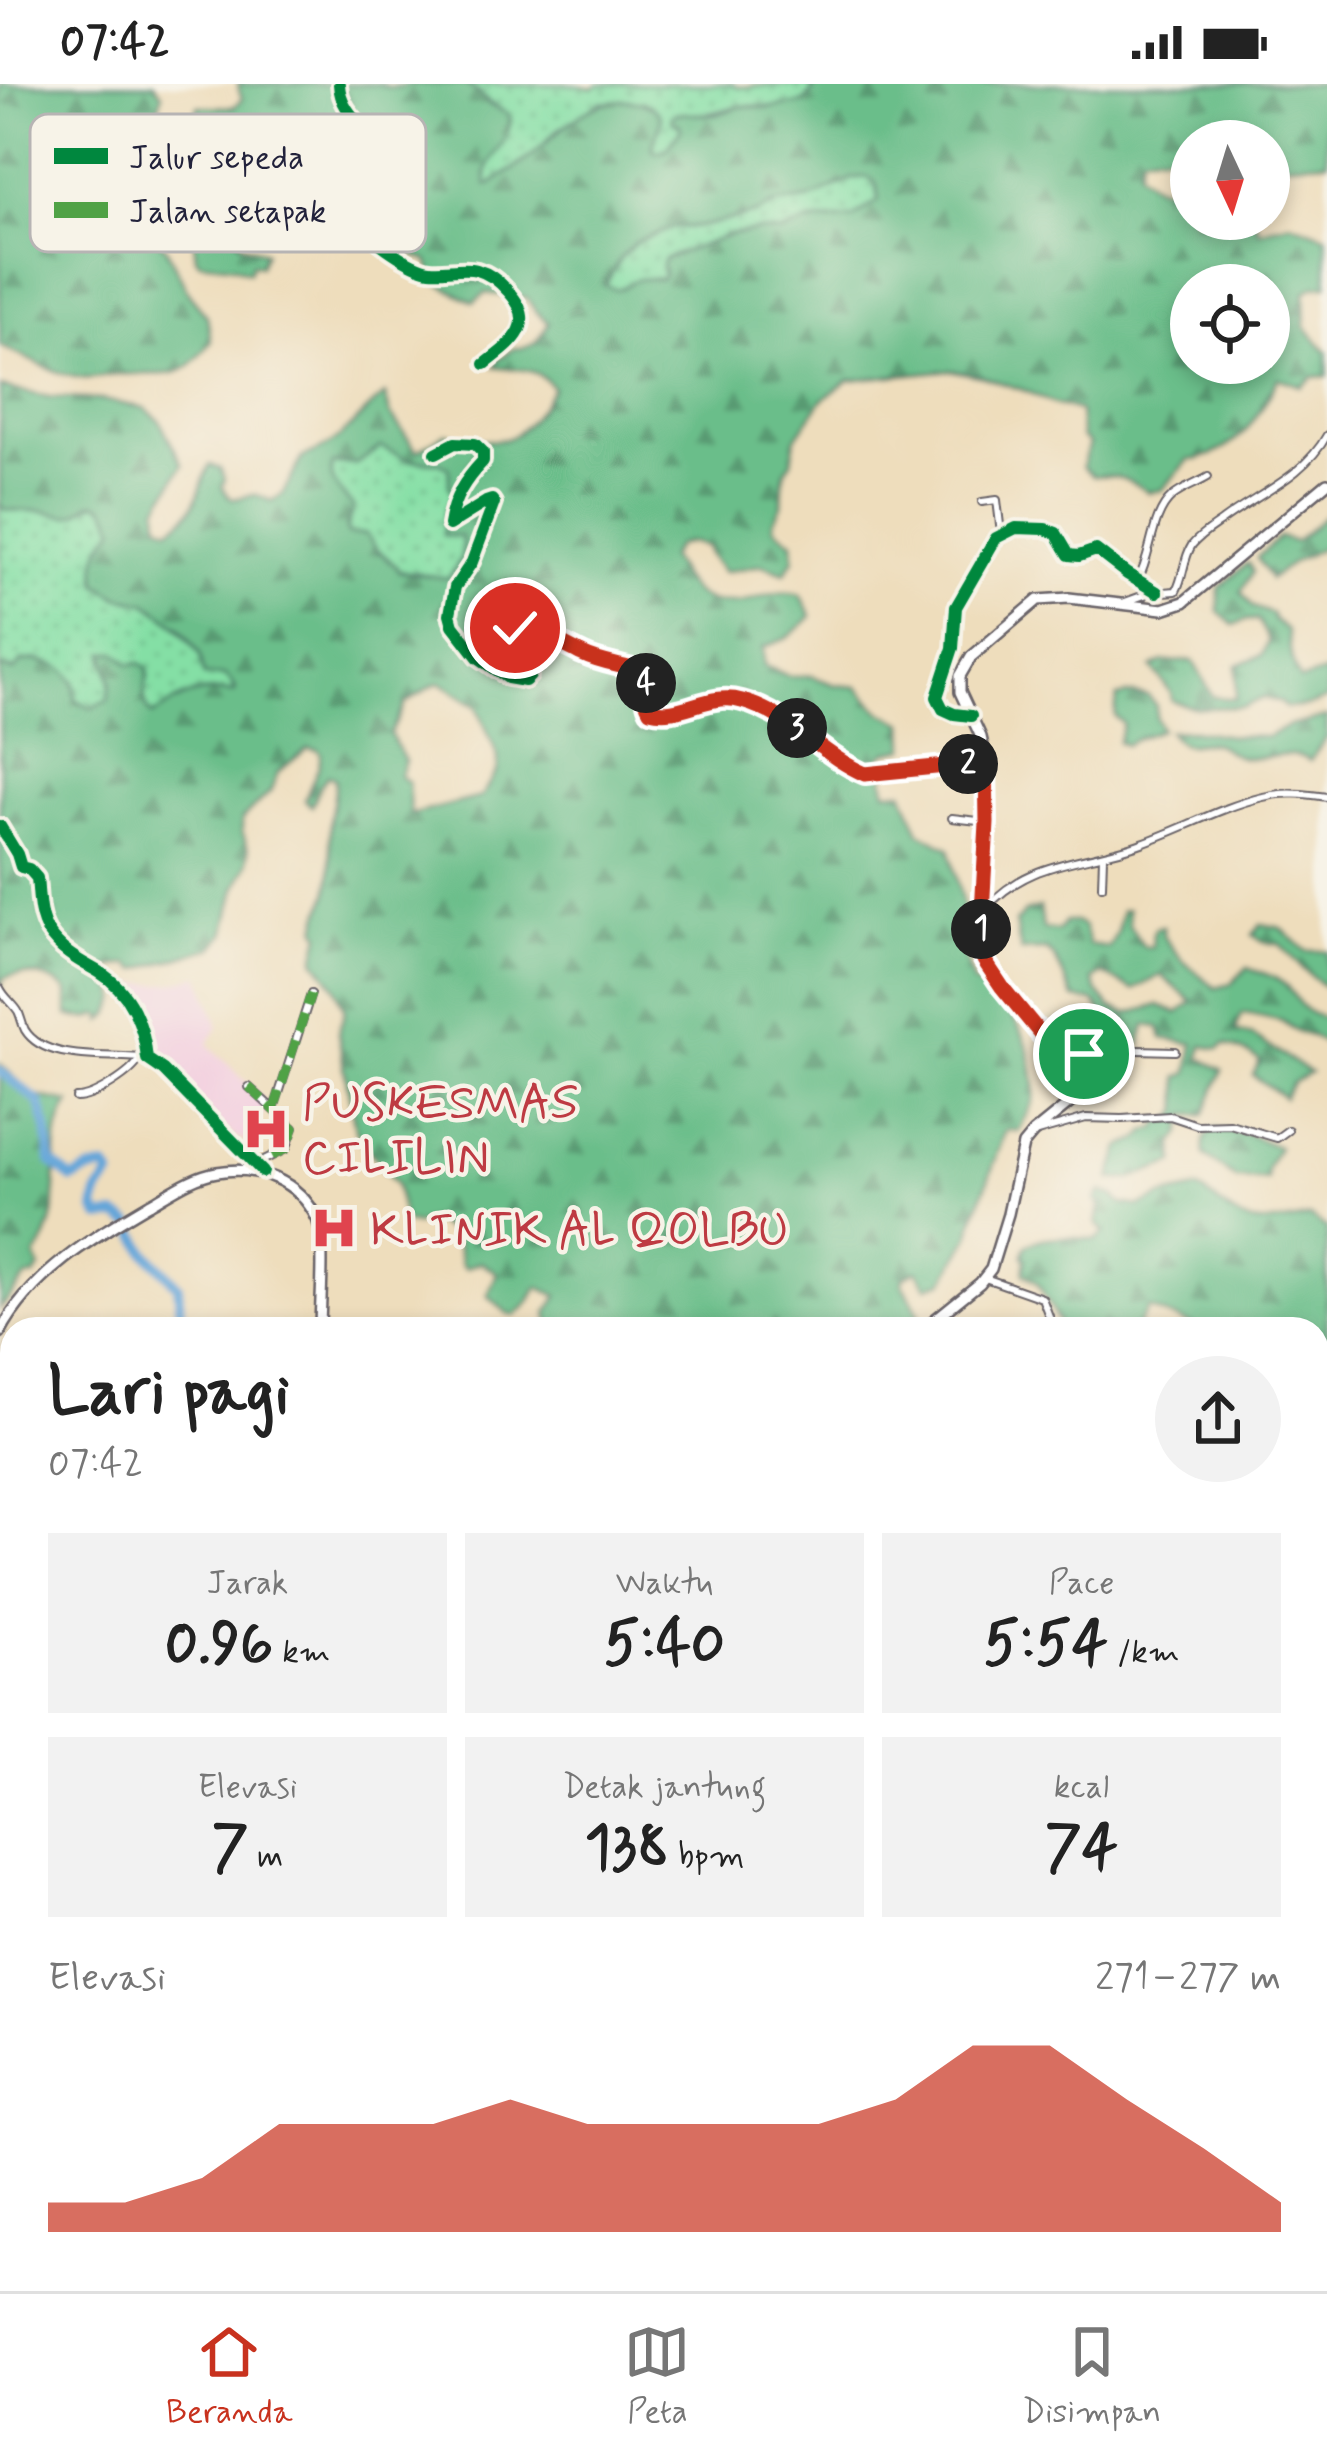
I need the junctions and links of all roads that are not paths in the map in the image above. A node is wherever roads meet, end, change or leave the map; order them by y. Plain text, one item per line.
1 (339, 84) edge
2 (349, 114) edge
3 (392, 252) edge
4 (485, 364) dead end
5 (1327, 436) edge
6 (436, 453) dead end
7 (1208, 477) dead end
8 (1327, 483) edge
9 (982, 502) dead end
10 (1001, 533) junction
11 (1138, 580) junction
12 (1157, 592) junction
13 (1122, 603) junction
14 (971, 716) junction
15 (986, 762) junction
16 (1327, 797) edge
17 (952, 818) dead end
18 (987, 823) junction
19 (0, 826) edge
20 (1103, 856) junction
21 (1102, 886) dead end
22 (983, 910) junction
23 (0, 988) edge
24 (310, 994) dead end
25 (1174, 1051) dead end
26 (144, 1059) junction
27 (1067, 1066) junction
28 (249, 1087) dead end
29 (76, 1098) dead end
30 (274, 1109) junction
31 (1288, 1130) dead end
32 (1033, 1133) junction
33 (260, 1168) junction
34 (985, 1278) junction
35 (11, 1317) edge
36 (320, 1317) edge
37 (938, 1317) edge
38 (1049, 1317) edge

1 - 2 street
3 - 4 street
5 - 12 street
6 - 15 street
7 - 11 street
8 - 13 main road
9 - 10 street
10 - 11 street
10 - 14 street
11 - 12 street
12 - 13 street
13 - 14 main road
14 - 15 main road
15 - 18 main road
16 - 20 street
17 - 18 street
18 - 22 main road
19 - 26 street
20 - 21 street
20 - 22 street
22 - 27 main road
23 - 26 street
24 - 30 street
25 - 27 street
26 - 29 street
26 - 33 street
27 - 32 main road
28 - 30 street
30 - 33 street
31 - 32 street
32 - 34 main road
33 - 35 main road
33 - 36 main road
34 - 37 main road
34 - 38 street

